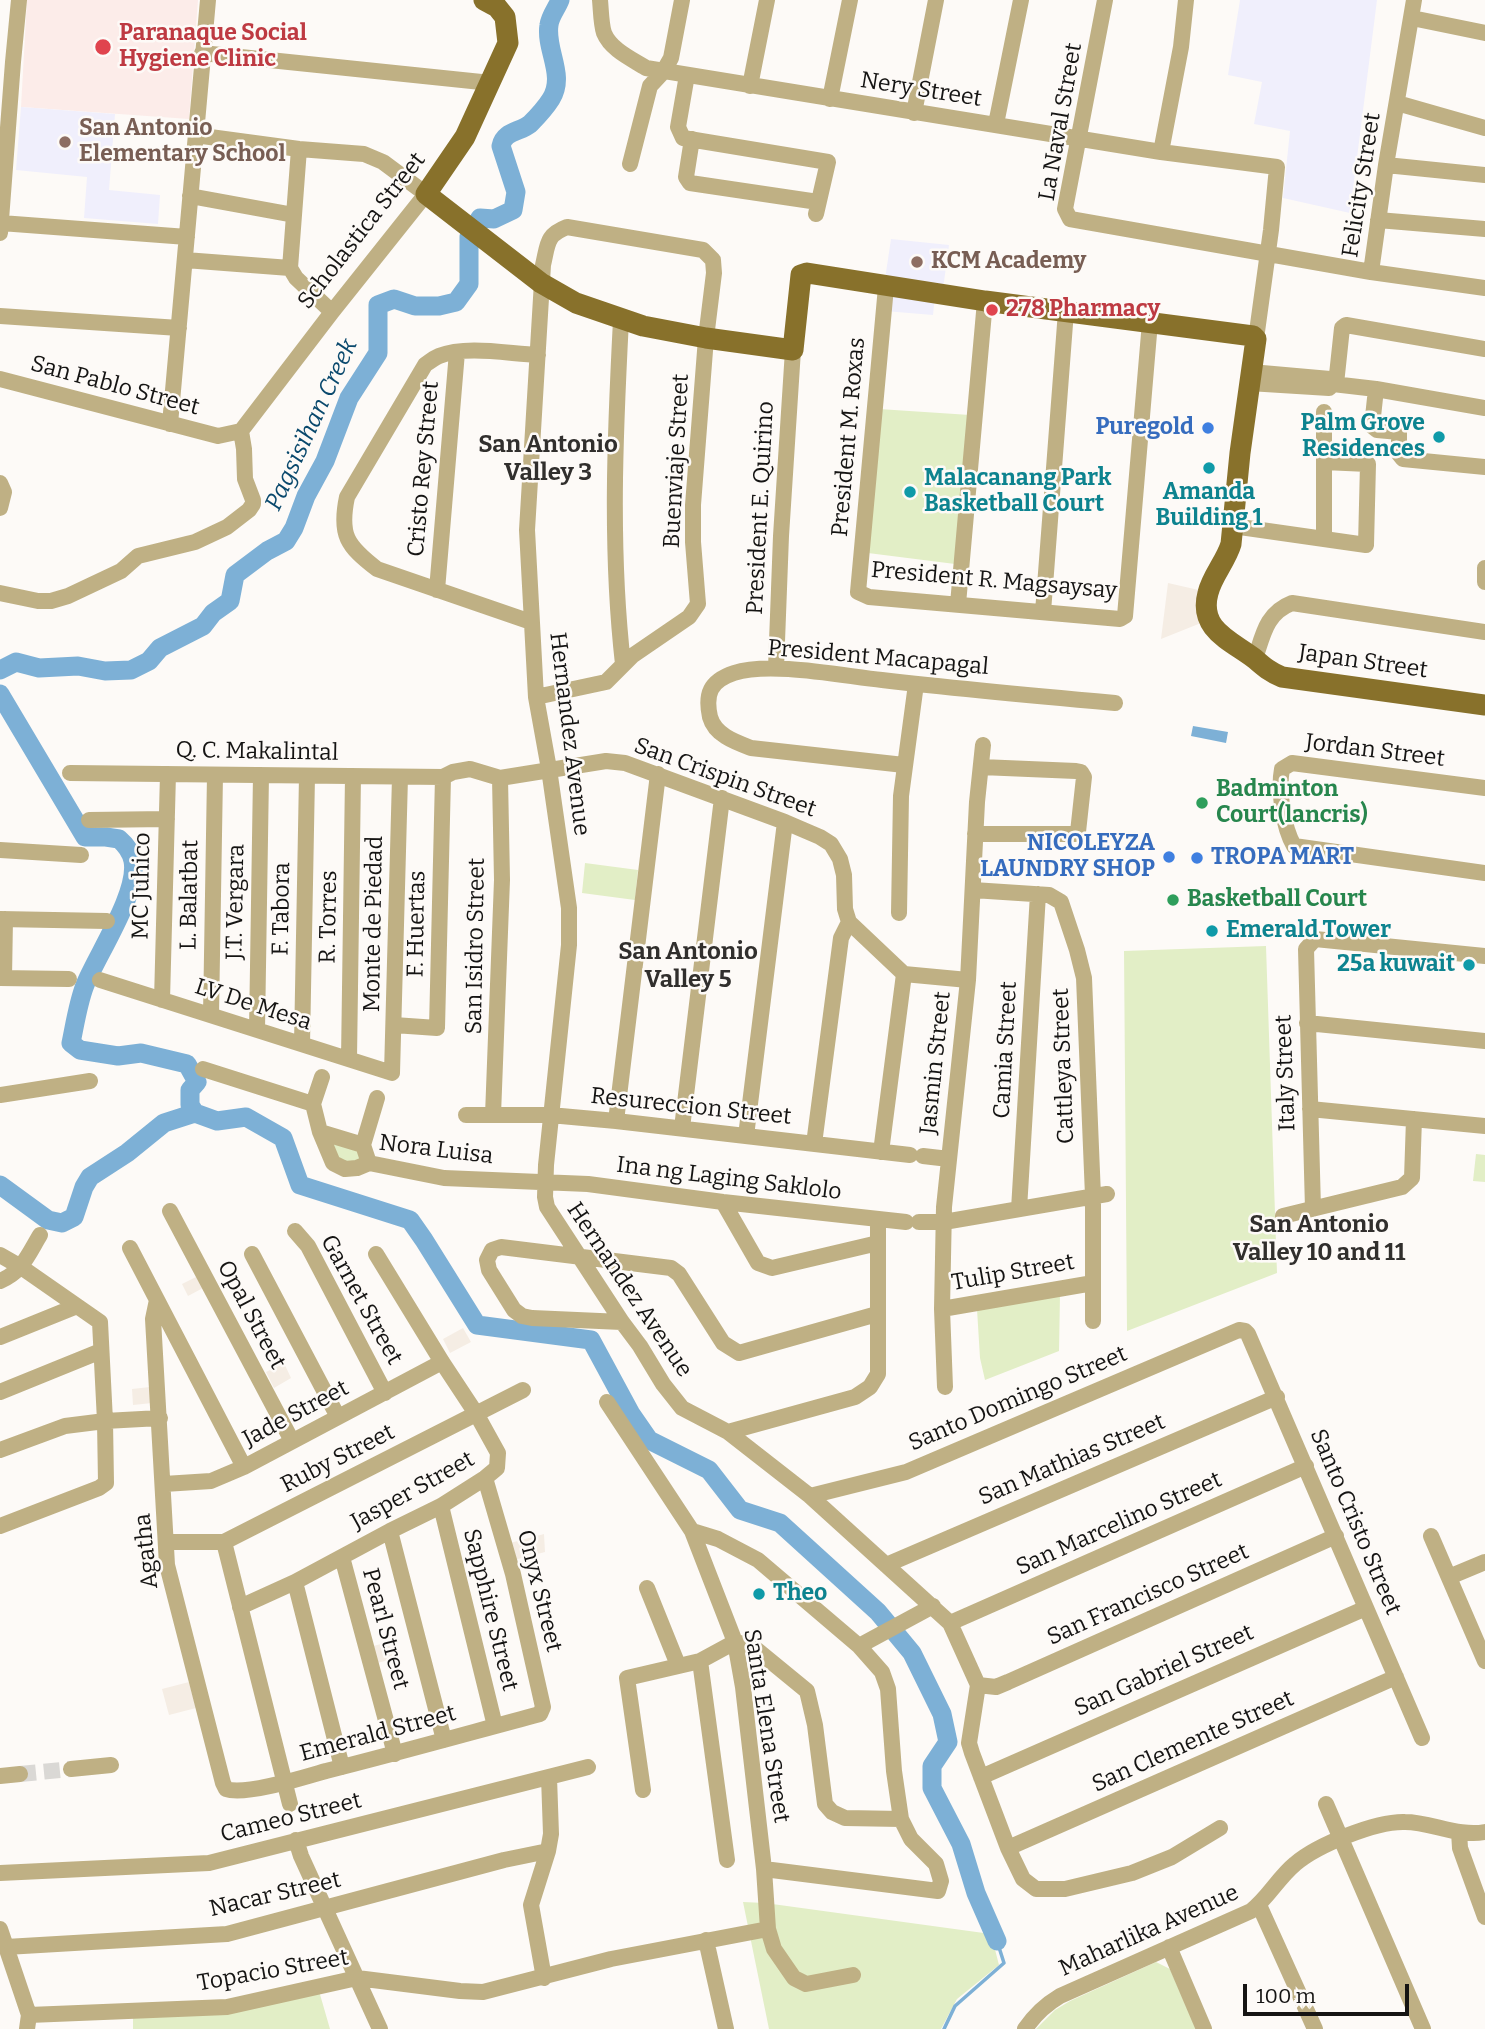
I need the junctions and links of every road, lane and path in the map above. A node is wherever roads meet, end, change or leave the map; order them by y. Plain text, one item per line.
1 (19, 0) edge
2 (208, 0) edge
3 (484, 0) edge
4 (600, 0) edge
5 (682, 0) edge
6 (766, 0) edge
7 (850, 0) edge
8 (936, 0) edge
9 (1021, 0) edge
10 (1105, 0) edge
11 (1186, 0) edge
12 (1414, 0) edge
13 (1412, 18) junction
14 (1485, 33) edge
15 (202, 53) junction
16 (6, 61) edge
17 (663, 72) junction
18 (687, 75) junction
19 (491, 83) junction
20 (750, 86) junction
21 (830, 99) junction
22 (1397, 103) junction
23 (915, 113) junction
24 (996, 124) junction
25 (1485, 128) edge
26 (195, 135) junction
27 (692, 139) junction
28 (1079, 139) junction
29 (299, 149) junction
30 (1161, 152) junction
31 (630, 164) dead end
32 (1385, 165) junction
33 (1485, 175) edge
34 (426, 194) junction
35 (190, 197) junction
36 (294, 215) junction
37 (1378, 220) junction
38 (1, 228) edge
39 (1485, 229) edge
40 (187, 237) junction
41 (1267, 253) junction
42 (185, 260) junction
43 (290, 268) junction
44 (1371, 272) junction
45 (541, 283) junction
46 (886, 287) junction
47 (1485, 288) edge
48 (985, 301) junction
49 (1066, 311) junction
50 (332, 312) junction
51 (0, 316) edge
52 (621, 320) junction
53 (1150, 322) junction
54 (179, 328) junction
55 (706, 338) junction
56 (1256, 339) junction
57 (1485, 349) edge
58 (793, 350) junction
59 (457, 352) junction
60 (538, 355) junction
61 (1250, 377) junction
62 (0, 379) edge
63 (1334, 384) junction
64 (1376, 389) junction
65 (1485, 408) edge
66 (1324, 412) dead end
67 (170, 424) junction
68 (241, 431) junction
69 (1324, 462) junction
70 (1485, 467) edge
71 (0, 483) edge
72 (0, 508) edge
73 (1233, 526) junction
74 (1324, 539) junction
75 (1485, 568) edge
76 (1485, 582) edge
77 (437, 590) junction
78 (858, 592) joint
79 (0, 593) edge
80 (958, 604) junction
81 (1043, 612) junction
82 (531, 622) junction
83 (1485, 632) edge
84 (1255, 659) junction
85 (623, 664) junction
86 (776, 668) junction
87 (916, 684) junction
88 (536, 697) junction
89 (1115, 704) dead end
90 (1485, 705) edge
91 (983, 745) dead end
92 (904, 765) junction
93 (981, 767) junction
94 (549, 769) junction
95 (70, 773) dead end
96 (168, 774) junction
97 (658, 774) junction
98 (215, 775) junction
99 (261, 775) junction
100 (307, 776) junction
101 (353, 776) junction
102 (400, 777) junction
103 (443, 777) junction
104 (499, 778) junction
105 (1485, 788) edge
106 (722, 798) junction
107 (167, 819) junction
108 (89, 820) dead end
109 (785, 822) junction
110 (975, 834) junction
111 (0, 850) edge
112 (81, 855) dead end
113 (1485, 873) edge
114 (973, 890) junction
115 (1038, 894) junction
116 (899, 913) dead end
117 (3, 919) edge
118 (107, 921) dead end
119 (849, 922) junction
120 (1485, 956) edge
121 (904, 974) junction
122 (2, 978) edge
123 (69, 979) dead end
124 (100, 980) dead end
125 (968, 980) junction
126 (162, 1000) junction
127 (211, 1015) junction
128 (1307, 1023) junction
129 (394, 1025) junction
130 (257, 1030) junction
131 (1485, 1041) edge
132 (302, 1044) junction
133 (349, 1059) junction
134 (203, 1069) dead end
135 (392, 1073) joint
136 (322, 1077) dead end
137 (90, 1081) dead end
138 (0, 1095) edge
139 (377, 1098) dead end
140 (313, 1104) junction
141 (1310, 1108) junction
142 (466, 1115) dead end
143 (494, 1115) junction
144 (550, 1115) junction
145 (1415, 1119) junction
146 (616, 1121) junction
147 (1485, 1126) edge
148 (682, 1128) junction
149 (320, 1132) junction
150 (746, 1136) junction
151 (814, 1144) junction
152 (363, 1145) junction
153 (881, 1152) junction
154 (949, 1159) junction
155 (369, 1163) junction
156 (546, 1182) junction
157 (1100, 1195) junction
158 (723, 1202) junction
159 (1019, 1209) junction
160 (1313, 1209) junction
161 (170, 1211) dead end
162 (1283, 1216) dead end
163 (878, 1220) junction
164 (944, 1222) junction
165 (295, 1231) dead end
166 (40, 1235) dead end
167 (878, 1242) junction
168 (130, 1248) dead end
169 (252, 1254) dead end
170 (376, 1254) dead end
171 (0, 1255) edge
172 (578, 1256) junction
173 (21, 1267) junction
174 (0, 1281) edge
175 (1093, 1283) junction
176 (157, 1300) junction
177 (77, 1306) junction
178 (942, 1309) junction
179 (877, 1314) junction
180 (1093, 1321) dead end
181 (622, 1322) junction
182 (1239, 1330) joint
183 (0, 1336) edge
184 (101, 1351) junction
185 (442, 1362) junction
186 (945, 1387) dead end
187 (523, 1390) dead end
188 (0, 1392) edge
189 (385, 1393) junction
190 (1277, 1397) junction
191 (607, 1402) dead end
192 (477, 1415) junction
193 (338, 1417) junction
194 (160, 1418) junction
195 (105, 1421) junction
196 (728, 1432) junction
197 (292, 1441) junction
198 (0, 1450) edge
199 (1306, 1466) junction
200 (244, 1467) junction
201 (485, 1478) junction
202 (164, 1484) junction
203 (810, 1496) junction
204 (441, 1506) junction
205 (0, 1526) edge
206 (390, 1531) junction
207 (692, 1531) junction
208 (1336, 1536) junction
209 (1431, 1536) dead end
210 (166, 1542) junction
211 (223, 1542) junction
212 (342, 1557) junction
213 (1485, 1562) edge
214 (886, 1565) junction
215 (1449, 1577) junction
216 (295, 1582) junction
217 (647, 1588) dead end
218 (933, 1606) junction
219 (240, 1607) junction
220 (1366, 1608) junction
221 (950, 1623) junction
222 (735, 1642) junction
223 (859, 1646) junction
224 (700, 1661) junction
225 (1485, 1661) edge
226 (678, 1665) junction
227 (1396, 1677) junction
228 (978, 1685) junction
229 (540, 1714) joint
230 (495, 1726) junction
231 (1422, 1738) dead end
232 (444, 1740) junction
233 (395, 1754) junction
234 (111, 1765) dead end
235 (342, 1767) junction
236 (588, 1767) dead end
237 (71, 1769) tunnel mouth
238 (20, 1774) tunnel mouth
239 (0, 1776) edge
240 (549, 1777) junction
241 (981, 1777) junction
242 (284, 1782) junction
243 (226, 1789) joint
244 (643, 1790) dead end
245 (290, 1804) dead end
246 (1326, 1804) dead end
247 (901, 1819) junction
248 (1220, 1828) dead end
249 (1459, 1832) junction
250 (1485, 1832) edge
251 (1342, 1838) junction
252 (296, 1840) junction
253 (1008, 1848) junction
254 (548, 1851) junction
255 (727, 1860) dead end
256 (764, 1869) junction
257 (0, 1873) edge
258 (1259, 1905) junction
259 (325, 1908) junction
260 (1485, 1917) edge
261 (0, 1929) edge
262 (762, 1930) junction
263 (706, 1940) junction
264 (6, 1947) junction
265 (1169, 1947) junction
266 (853, 1975) dead end
267 (357, 1978) junction
268 (544, 1978) junction
269 (28, 2022) edge
270 (720, 2028) edge
271 (380, 2029) edge
272 (1025, 2029) edge
273 (1204, 2029) edge
274 (1315, 2029) edge
275 (1423, 2029) edge

1 - 16 street
2 - 15 street
3 - 19 main road, Scholastica Street
4 - 17 street, Nery Street
5 - 17 street
6 - 20 street
7 - 21 street
8 - 23 street
9 - 24 street
10 - 28 street, La Naval Street
11 - 30 street
12 - 13 street, Felicity Street
13 - 14 street
13 - 22 street, Felicity Street
15 - 19 street
15 - 26 street
16 - 38 street
17 - 18 street, Nery Street
17 - 31 street
18 - 20 street, Nery Street
18 - 27 street
19 - 34 main road, Scholastica Street
20 - 21 street, Nery Street
21 - 23 street, Nery Street
22 - 25 street
22 - 32 street, Felicity Street
23 - 24 street, Nery Street
24 - 28 street, Nery Street
26 - 29 street
26 - 35 street
27 - 27 street
28 - 30 street, Nery Street
28 - 41 street, La Naval Street
29 - 34 street
29 - 36 street
30 - 41 street, Nery Street
32 - 33 street
32 - 37 street, Felicity Street
34 - 45 main road
34 - 50 street, Scholastica Street
35 - 36 street
35 - 40 street
36 - 43 street
37 - 39 street
37 - 44 street, Felicity Street
38 - 40 street
40 - 42 street
41 - 44 street, Felicity Street
41 - 56 street
42 - 43 street
42 - 54 street
43 - 50 street
44 - 47 street
45 - 52 main road
45 - 55 street, Hernandez Avenue
45 - 60 street, Hernandez Avenue
46 - 48 main road
46 - 58 main road
46 - 78 street, President M. Roxas
48 - 49 main road
48 - 80 street
49 - 53 main road
49 - 81 street
50 - 68 street, Scholastica Street
51 - 54 street
52 - 55 main road
52 - 85 street
53 - 56 main road
53 - 81 street, President R. Magsaysay
54 - 67 street
55 - 58 main road
55 - 85 street, Buenviaje Street
56 - 61 main road
57 - 63 street
58 - 86 street, President E. Quirino
59 - 60 street
59 - 77 street, Cristo Rey Street
59 - 77 street
60 - 82 street, Hernandez Avenue
61 - 63 street
61 - 73 main road
62 - 67 street, San Pablo Street
63 - 64 street
64 - 65 street
64 - 70 street
66 - 69 street
67 - 68 street, San Pablo Street
68 - 79 street
69 - 74 street
69 - 74 street
71 - 72 street
73 - 74 street
73 - 84 main road
75 - 76 street
77 - 82 street
78 - 80 street, President R. Magsaysay
80 - 81 street, President R. Magsaysay
82 - 88 street, Hernandez Avenue
83 - 84 street, Japan Street
84 - 90 main road, Japan Street
85 - 88 street, Buenviaje Street
86 - 87 street, President Macapagal
86 - 92 street, President Macapagal
87 - 89 street, President Macapagal
87 - 92 street
88 - 94 street, Hernandez Avenue
91 - 93 street, Jasmin Street
92 - 116 street
93 - 110 street, Jasmin Street
93 - 110 street
94 - 97 street, San Crispin Street
94 - 104 street, San Crispin Street
94 - 144 street, Hernandez Avenue
95 - 96 street, Q. C. Makalintal
96 - 98 street, Q. C. Makalintal
96 - 107 street, MC Juhico
97 - 106 street, San Crispin Street
97 - 146 street
98 - 99 street, Q. C. Makalintal
98 - 127 street, L. Balatbat
99 - 100 street, Q. C. Makalintal
99 - 130 street, J.T. Vergara
100 - 101 street, Q. C. Makalintal
100 - 132 street, F. Tabora
101 - 102 street, Q. C. Makalintal
101 - 133 street, R. Torres
102 - 103 street, Q. C. Makalintal
102 - 129 street, Monte de Piedad
103 - 104 street, Q. C. Makalintal
103 - 129 street, F. Huertas
104 - 143 street, San Isidro Street
105 - 113 street, Jordan Street
106 - 109 street, San Crispin Street
106 - 148 street
107 - 108 street
107 - 126 street, MC Juhico
109 - 119 street, San Crispin Street
109 - 150 street
110 - 114 street, Jasmin Street
111 - 112 street
114 - 115 street
114 - 125 street, Jasmin Street
115 - 157 street, Cattleya Street
115 - 159 street, Camia Street
117 - 118 street
117 - 122 street
119 - 121 street
119 - 151 street
120 - 128 street, Italy Street
121 - 125 street
121 - 153 street
122 - 123 street
124 - 126 street, LV De Mesa
125 - 154 street, Jasmin Street
126 - 127 street, LV De Mesa
127 - 130 street, LV De Mesa
128 - 131 street
128 - 141 street, Italy Street
129 - 135 street, Monte de Piedad
130 - 132 street, LV De Mesa
132 - 133 street, LV De Mesa
133 - 135 street, LV De Mesa
134 - 140 street
136 - 140 street
137 - 138 street
139 - 152 street
140 - 149 street, Nora Luisa
141 - 145 street
141 - 160 street, Italy Street
142 - 143 street, Resureccion Street
143 - 144 street, Resureccion Street
144 - 146 street, Resureccion Street
144 - 156 street, Hernandez Avenue
145 - 147 street
145 - 160 street
146 - 148 street, Resureccion Street
148 - 150 street, Resureccion Street
149 - 152 street
149 - 155 street, Nora Luisa
150 - 151 street, Resureccion Street
151 - 153 street, Resureccion Street
152 - 155 street
153 - 154 street, Resureccion Street
154 - 164 street, Jasmin Street
155 - 156 street, Nora Luisa
156 - 158 street, Ina ng Laging Saklolo
156 - 172 street, Hernandez Avenue
157 - 159 street, Ina ng Laging Saklolo
157 - 175 street, Cattleya Street
158 - 163 street, Ina ng Laging Saklolo
158 - 167 street
159 - 164 street, Ina ng Laging Saklolo
160 - 162 street
161 - 197 street, Opal Street
163 - 164 street, Ina ng Laging Saklolo
163 - 167 street
164 - 178 street, Jasmin Street
165 - 189 street, Garnet Street
166 - 173 street
167 - 179 street
168 - 176 street
169 - 193 street
170 - 185 street, Jasper Street
171 - 173 street
172 - 179 street
172 - 181 street, Hernandez Avenue
172 - 181 street
173 - 174 street
173 - 177 street
175 - 178 street, Tulip Street
175 - 180 street, Cattleya Street
176 - 194 street, Agatha
176 - 200 street
177 - 183 street
177 - 184 street
178 - 186 street, Jasmin Street
179 - 196 street
181 - 196 street, Hernandez Avenue
182 - 190 street, Santo Cristo Street
182 - 203 street, Santo Domingo Street
184 - 188 street
184 - 195 street
185 - 189 street, Jade Street
185 - 192 street, Jasper Street
187 - 192 street, Ruby Street
189 - 193 street, Jade Street
190 - 199 street, Santo Cristo Street
190 - 214 street, San Mathias Street
191 - 207 street, Santa Elena Street
192 - 201 street, Jasper Street
192 - 211 street, Ruby Street
193 - 197 street, Jade Street
194 - 195 street
194 - 202 street, Agatha
195 - 198 street
195 - 205 street
196 - 203 street, Hernandez Avenue
197 - 200 street, Jade Street
199 - 208 street, Santo Cristo Street
199 - 221 street, San Marcelino Street
200 - 202 street, Jade Street
201 - 204 street, Jasper Street
201 - 229 street, Onyx Street
202 - 210 street, Agatha
203 - 214 street, Hernandez Avenue
204 - 206 street, Jasper Street
204 - 230 street, Sapphire Street
206 - 212 street, Jasper Street
206 - 232 street
207 - 222 street, Santa Elena Street
207 - 223 street
208 - 220 street, Santo Cristo Street
208 - 228 street, San Francisco Street
209 - 215 street
210 - 211 street, Ruby Street
210 - 243 street, Agatha
211 - 219 street
212 - 216 street, Jasper Street
212 - 233 street, Pearl Street
213 - 215 street
214 - 218 street, Hernandez Avenue
215 - 225 street
216 - 219 street, Jasper Street
216 - 235 street
217 - 226 street
218 - 221 street, Hernandez Avenue
218 - 223 street
219 - 242 street
220 - 227 street, Santo Cristo Street
220 - 241 street, San Gabriel Street
221 - 228 street, Hernandez Avenue
222 - 224 street
222 - 247 street
222 - 256 street, Santa Elena Street
223 - 247 street
224 - 226 street
224 - 255 street
226 - 244 street
227 - 231 street, Santo Cristo Street
227 - 253 street, San Clemente Street
228 - 241 street
229 - 230 street, Emerald Street
230 - 232 street, Emerald Street
232 - 233 street, Emerald Street
233 - 235 street, Emerald Street
234 - 237 street
235 - 242 street, Emerald Street
236 - 240 street, Cameo Street
238 - 239 street
240 - 252 street, Cameo Street
240 - 254 street
241 - 253 street
242 - 243 street, Emerald Street
242 - 245 street
246 - 251 street
247 - 256 street
248 - 253 street
249 - 250 street, Maharlika Avenue
249 - 251 street, Maharlika Avenue
249 - 260 street
251 - 258 street, Maharlika Avenue
251 - 275 street
252 - 257 street, Cameo Street
252 - 259 street
254 - 259 street, Nacar Street
254 - 268 street
256 - 262 street, Santa Elena Street
258 - 265 street, Maharlika Avenue
258 - 274 street
259 - 264 street, Nacar Street
259 - 267 street
261 - 264 street
262 - 263 street, Topacio Street
262 - 266 street, Santa Elena Street
263 - 268 street, Topacio Street
263 - 270 street
264 - 269 street
265 - 272 street, Maharlika Avenue
265 - 273 street
267 - 268 street, Topacio Street
267 - 269 street, Topacio Street
267 - 271 street

